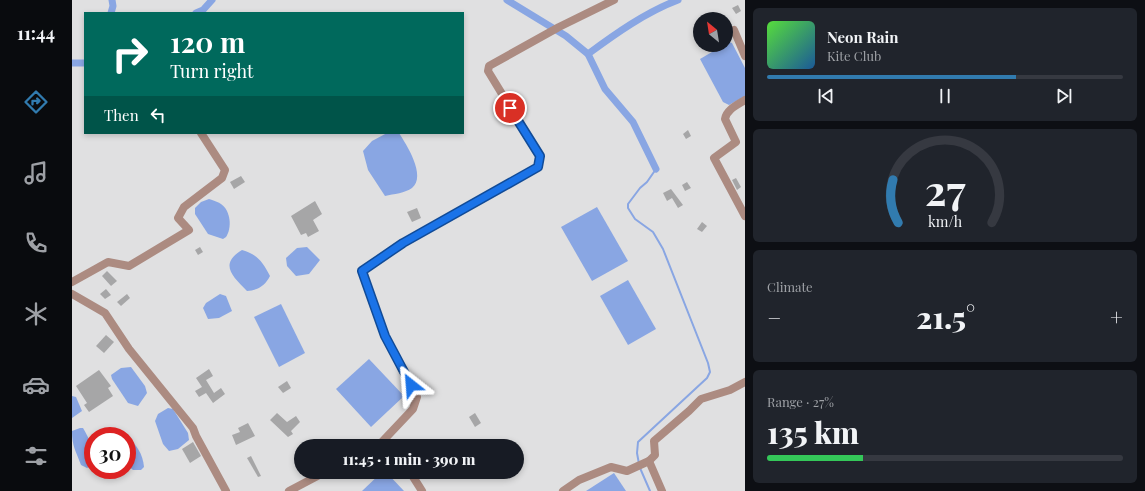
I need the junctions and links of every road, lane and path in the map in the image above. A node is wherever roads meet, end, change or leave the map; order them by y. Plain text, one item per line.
1 (614, 0) edge
2 (734, 30) dead end
3 (745, 56) edge
4 (745, 100) edge
5 (202, 134) edge
6 (745, 216) edge
7 (72, 282) edge
8 (72, 294) edge
9 (745, 382) edge
10 (385, 439) edge
11 (647, 462) junction
12 (312, 479) edge
13 (414, 479) edge
14 (226, 491) edge
15 (289, 491) edge
16 (422, 491) edge
17 (564, 491) edge
18 (662, 491) edge

1 - 10 street
2 - 3 street
4 - 6 street
5 - 7 street
8 - 14 street
9 - 11 street
11 - 17 street
11 - 18 street
12 - 15 street
13 - 16 street

